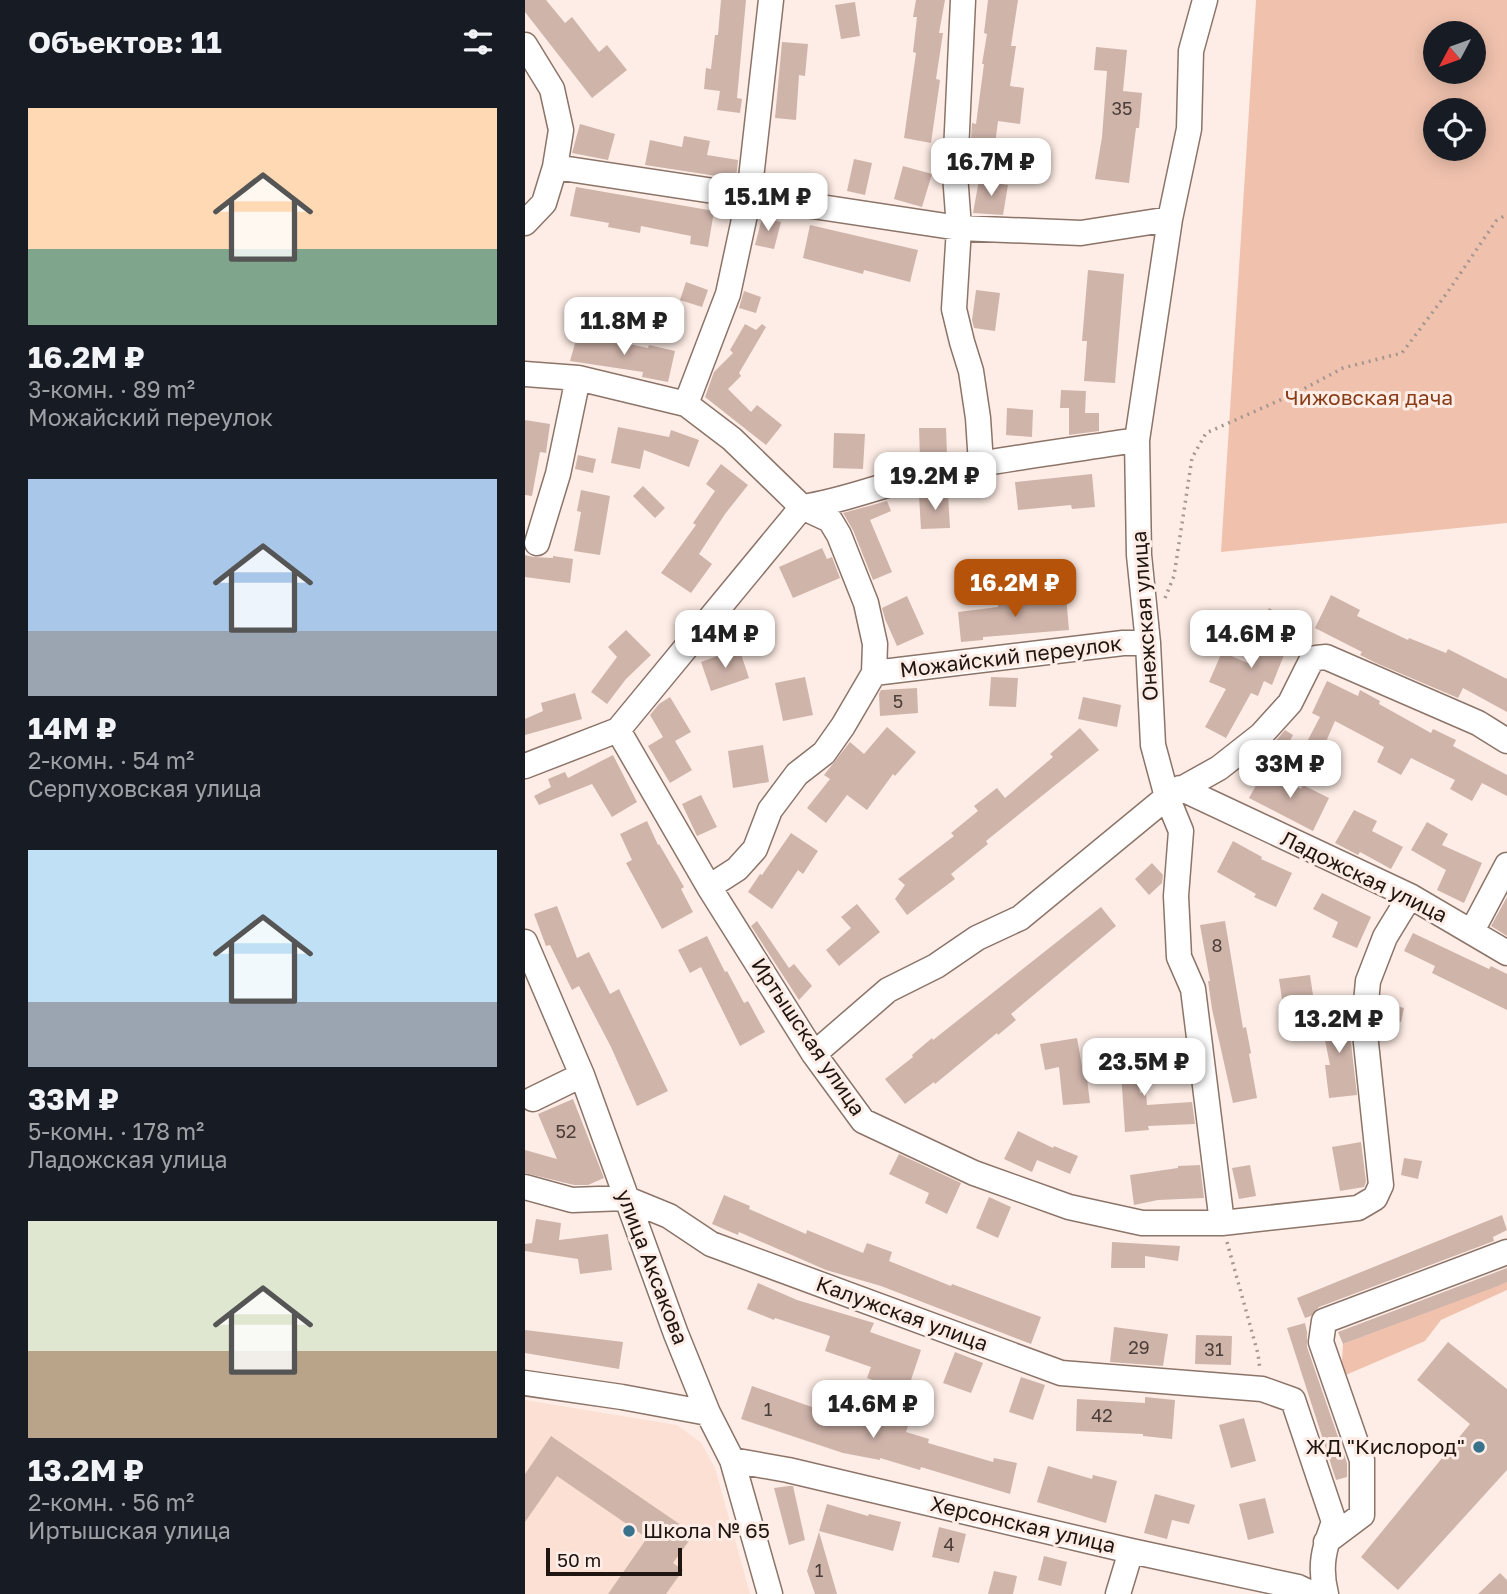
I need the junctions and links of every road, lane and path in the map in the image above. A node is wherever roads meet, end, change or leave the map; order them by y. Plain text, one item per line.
1 (771, 0) edge
2 (964, 0) edge
3 (1205, 0) edge
4 (525, 45) edge
5 (555, 167) junction
6 (748, 196) junction
7 (1507, 214) edge
8 (1170, 219) junction
9 (525, 223) edge
10 (959, 228) junction
11 (525, 374) edge
12 (578, 378) junction
13 (686, 404) junction
14 (1137, 440) junction
15 (981, 464) junction
16 (802, 507) junction
17 (537, 543) dead end
18 (1161, 609) dead end
19 (1148, 643) junction
20 (874, 673) junction
21 (618, 730) junction
22 (1507, 741) edge
23 (525, 766) edge
24 (1173, 792) junction
25 (1507, 865) edge
26 (709, 887) junction
27 (1410, 896) junction
28 (1472, 930) junction
29 (525, 942) edge
30 (1507, 953) edge
31 (531, 975) edge
32 (814, 1054) junction
33 (582, 1075) junction
34 (533, 1099) dead end
35 (525, 1187) edge
36 (625, 1198) junction
37 (1222, 1223) junction
38 (1507, 1252) edge
39 (525, 1383) edge
40 (1262, 1389) junction
41 (708, 1413) junction
42 (732, 1460) junction
43 (1326, 1543) junction
44 (1131, 1551) junction
45 (770, 1594) edge
46 (1118, 1594) edge
47 (1313, 1594) edge
48 (1326, 1594) edge

1 - 6 street
2 - 10 street
3 - 8 street, Онежская улица
4 - 5 street
5 - 6 street
5 - 9 street
6 - 10 street
6 - 13 street
7 - 18 path
8 - 10 street
8 - 14 street, Онежская улица
10 - 15 street
11 - 12 street
12 - 13 street
12 - 17 street
13 - 16 street, Можайский переулок
14 - 15 street
14 - 19 street, Онежская улица
15 - 16 street
16 - 20 street, Можайский переулок
16 - 21 street
19 - 20 street, Можайский переулок
19 - 24 street, Онежская улица
20 - 26 street, Можайский переулок
21 - 23 street
21 - 26 street, Иртышская улица
22 - 24 street
24 - 27 street, Ладожская улица
24 - 32 street
24 - 37 street, Онежская улица
25 - 28 street
26 - 32 street, Иртышская улица
27 - 28 street, Ладожская улица
27 - 37 street, Иртышская улица
28 - 30 street, Ладожская улица
29 - 31 street, улица Аксакова
31 - 33 street, улица Аксакова
32 - 37 street, Иртышская улица
33 - 34 street
33 - 36 street, улица Аксакова
35 - 36 street, Калужская улица
36 - 40 street, Калужская улица
36 - 41 street, улица Аксакова
37 - 40 path
38 - 43 street
39 - 41 street
40 - 43 street, Калужская улица
41 - 42 street, улица Аксакова
42 - 44 street, Херсонская улица
42 - 45 street, улица Аксакова
43 - 48 street
44 - 46 street
44 - 47 street, Херсонская улица

